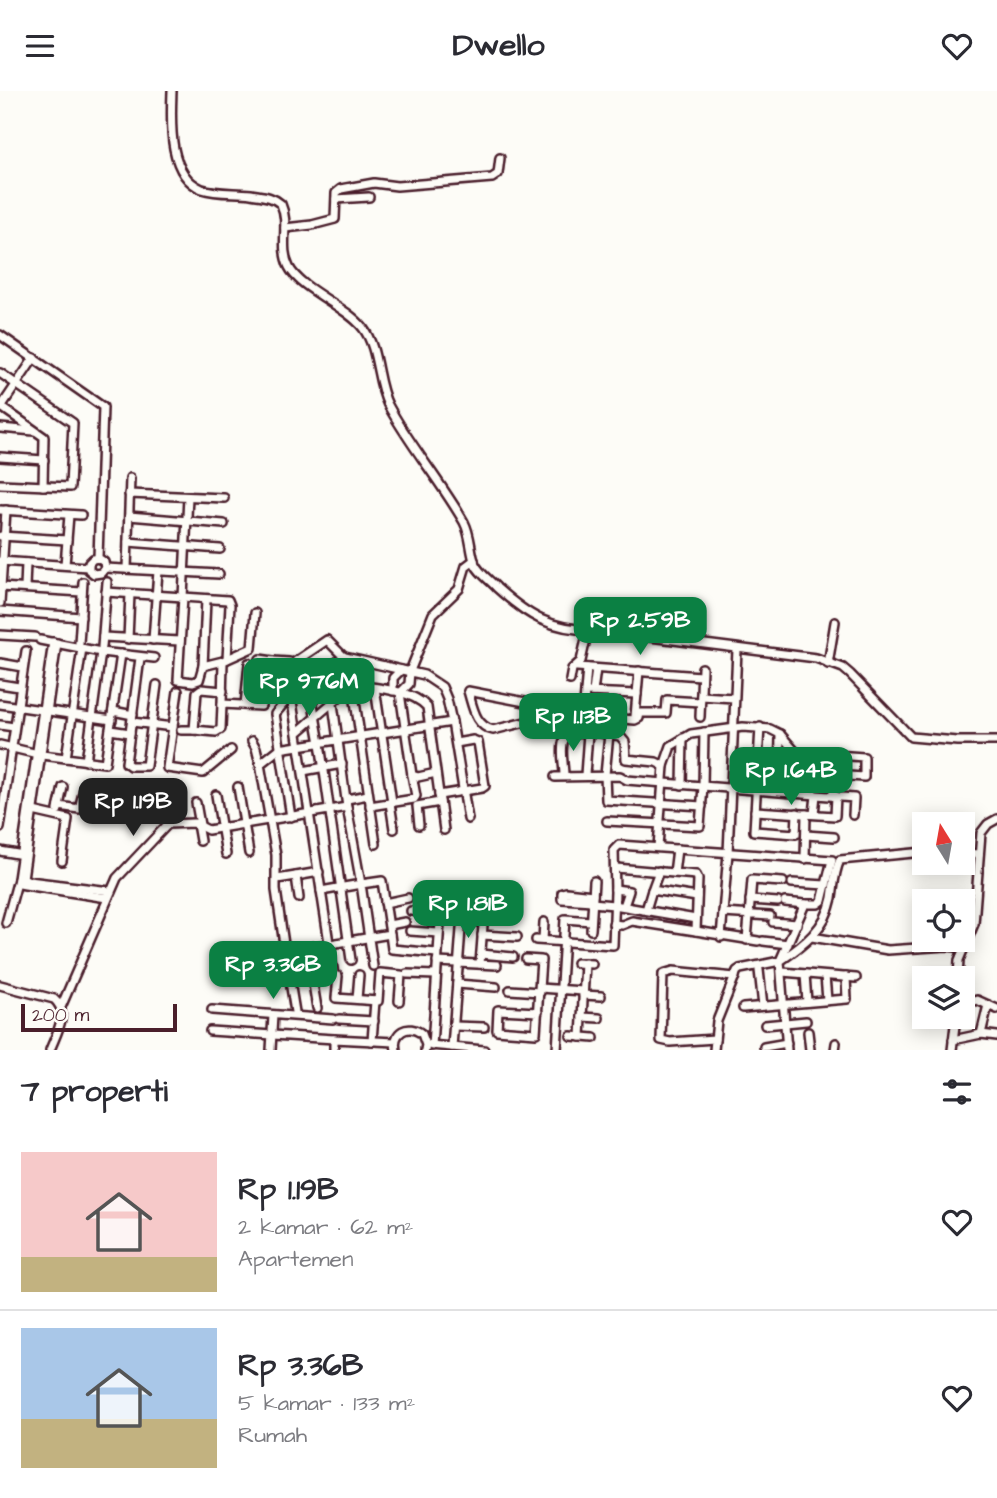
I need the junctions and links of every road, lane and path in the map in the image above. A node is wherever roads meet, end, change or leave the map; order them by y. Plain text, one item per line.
1 (172, 91) edge
2 (500, 158) dead end
3 (369, 197) dead end
4 (336, 199) junction
5 (285, 228) junction
6 (0, 335) edge
7 (34, 358) junction
8 (0, 373) edge
9 (16, 384) junction
10 (1, 406) edge
11 (0, 428) edge
12 (37, 431) junction
13 (0, 457) edge
14 (44, 460) junction
15 (130, 478) dead end
16 (0, 484) edge
17 (43, 486) junction
18 (130, 494) junction
19 (188, 497) junction
20 (224, 499) dead end
21 (3, 510) edge
22 (69, 515) junction
23 (80, 515) dead end
24 (129, 516) junction
25 (187, 521) junction
26 (224, 524) dead end
27 (2, 536) edge
28 (67, 540) junction
29 (128, 542) junction
30 (186, 545) junction
31 (219, 549) dead end
32 (98, 558) junction
33 (474, 560) junction
34 (1, 561) edge
35 (26, 562) junction
36 (65, 565) junction
37 (89, 567) junction
38 (105, 568) junction
39 (127, 569) junction
40 (158, 571) junction
41 (184, 573) junction
42 (219, 574) dead end
43 (83, 582) dead end
44 (107, 582) dead end
45 (1, 587) edge
46 (25, 588) junction
47 (82, 592) junction
48 (106, 592) junction
49 (130, 594) junction
50 (156, 596) junction
51 (183, 597) junction
52 (206, 600) junction
53 (0, 603) edge
54 (0, 611) edge
55 (255, 613) dead end
56 (81, 617) junction
57 (835, 622) dead end
58 (588, 630) junction
59 (0, 635) edge
60 (103, 638) junction
61 (128, 639) junction
62 (153, 640) junction
63 (180, 641) junction
64 (55, 642) junction
65 (81, 646) junction
66 (102, 650) junction
67 (737, 650) junction
68 (26, 651) dead end
69 (121, 654) junction
70 (344, 657) junction
71 (140, 658) junction
72 (154, 658) dead end
73 (260, 659) dead end
74 (225, 660) junction
75 (273, 661) junction
76 (0, 663) edge
77 (249, 663) dead end
78 (828, 664) junction
79 (203, 666) junction
80 (23, 667) junction
81 (328, 667) junction
82 (577, 667) dead end
83 (592, 668) junction
84 (401, 670) junction
85 (410, 671) junction
86 (639, 671) junction
87 (248, 679) junction
88 (570, 680) dead end
89 (309, 681) junction
90 (269, 683) junction
91 (0, 684) edge
92 (157, 685) dead end
93 (352, 685) junction
94 (19, 687) junction
95 (375, 688) junction
96 (178, 691) dead end
97 (223, 691) junction
98 (396, 692) junction
99 (589, 692) junction
100 (637, 694) junction
101 (291, 695) junction
102 (734, 698) junction
103 (700, 699) junction
104 (333, 702) junction
105 (0, 704) edge
106 (222, 704) junction
107 (245, 705) junction
108 (16, 707) junction
109 (546, 707) junction
110 (45, 710) junction
111 (72, 714) junction
112 (558, 714) junction
113 (113, 715) junction
114 (583, 716) junction
115 (92, 717) junction
116 (545, 717) junction
117 (700, 717) dead end
118 (132, 718) junction
119 (316, 718) junction
120 (635, 720) junction
121 (452, 722) junction
122 (0, 725) edge
123 (152, 725) junction
124 (429, 725) junction
125 (14, 727) junction
126 (173, 727) junction
127 (760, 727) junction
128 (406, 729) junction
129 (732, 729) junction
130 (110, 730) junction
131 (181, 730) dead end
132 (194, 730) junction
133 (298, 732) junction
134 (704, 732) junction
135 (130, 733) junction
136 (382, 733) junction
137 (588, 733) junction
138 (609, 734) junction
139 (780, 734) junction
140 (359, 736) junction
141 (684, 738) junction
142 (252, 741) dead end
143 (338, 741) junction
144 (997, 741) edge
145 (320, 743) junction
146 (456, 743) junction
147 (0, 745) edge
148 (300, 746) junction
149 (12, 747) junction
150 (279, 749) junction
151 (230, 750) dead end
152 (807, 753) dead end
153 (39, 754) junction
154 (66, 758) junction
155 (626, 759) junction
156 (86, 761) junction
157 (260, 764) junction
158 (342, 764) junction
159 (664, 766) junction
160 (323, 767) junction
161 (303, 771) junction
162 (436, 773) junction
163 (801, 773) junction
164 (412, 775) junction
165 (564, 775) junction
166 (585, 775) junction
167 (605, 775) junction
168 (834, 775) junction
169 (555, 776) dead end
170 (623, 776) junction
171 (663, 783) junction
172 (682, 785) junction
173 (703, 786) junction
174 (63, 787) dead end
175 (238, 787) dead end
176 (730, 788) junction
177 (84, 789) dead end
178 (757, 790) junction
179 (463, 791) junction
180 (779, 791) junction
181 (801, 793) junction
182 (216, 795) dead end
183 (368, 795) junction
184 (816, 795) junction
185 (834, 796) junction
186 (440, 798) junction
187 (391, 802) junction
188 (196, 803) dead end
189 (347, 803) junction
190 (662, 803) junction
191 (59, 806) junction
192 (370, 806) junction
193 (702, 806) junction
194 (75, 810) junction
195 (33, 811) junction
196 (329, 811) junction
197 (755, 811) junction
198 (797, 813) junction
199 (309, 814) junction
200 (810, 814) junction
201 (57, 815) junction
202 (853, 815) dead end
203 (291, 817) junction
204 (68, 819) junction
205 (468, 819) dead end
206 (997, 819) edge
207 (269, 820) junction
208 (607, 821) dead end
209 (661, 824) junction
210 (199, 825) junction
211 (244, 825) junction
212 (419, 825) dead end
213 (0, 828) edge
214 (222, 828) junction
215 (394, 829) dead end
216 (444, 830) dead end
217 (806, 835) junction
218 (834, 837) dead end
219 (200, 841) dead end
220 (376, 844) dead end
221 (659, 847) junction
222 (677, 849) junction
223 (0, 851) edge
224 (249, 853) dead end
225 (728, 853) junction
226 (912, 853) edge
227 (226, 854) dead end
228 (975, 854) edge
229 (979, 854) junction
230 (23, 855) junction
231 (805, 859) junction
232 (62, 862) dead end
233 (615, 868) junction
234 (659, 871) junction
235 (318, 872) junction
236 (674, 873) junction
237 (296, 876) junction
238 (20, 879) junction
239 (277, 879) junction
240 (594, 881) dead end
241 (632, 882) dead end
242 (361, 884) junction
243 (827, 885) junction
244 (340, 888) junction
245 (615, 889) junction
246 (652, 890) junction
247 (321, 891) junction
248 (442, 891) dead end
249 (629, 891) junction
250 (109, 894) junction
251 (698, 897) junction
252 (299, 898) dead end
253 (408, 898) dead end
254 (593, 900) junction
255 (750, 900) junction
256 (385, 903) junction
257 (441, 904) junction
258 (805, 904) junction
259 (614, 905) junction
260 (624, 906) junction
261 (463, 910) junction
262 (646, 910) junction
263 (975, 910) edge
264 (411, 911) dead end
265 (440, 913) junction
266 (723, 913) junction
267 (749, 915) junction
268 (696, 919) junction
269 (592, 921) junction
270 (405, 922) dead end
271 (544, 922) dead end
272 (6, 923) dead end
273 (613, 924) junction
274 (797, 924) junction
275 (389, 925) junction
276 (591, 930) dead end
277 (410, 931) dead end
278 (696, 931) junction
279 (439, 933) junction
280 (390, 934) junction
281 (482, 935) junction
282 (517, 937) dead end
283 (721, 937) junction
284 (811, 937) junction
285 (369, 938) junction
286 (747, 940) junction
287 (348, 941) junction
288 (564, 941) junction
289 (329, 944) junction
290 (788, 944) junction
291 (307, 948) junction
292 (912, 948) edge
293 (285, 951) junction
294 (481, 954) junction
295 (513, 957) dead end
296 (437, 958) junction
297 (351, 960) dead end
298 (526, 960) dead end
299 (780, 961) junction
300 (459, 963) junction
301 (584, 963) dead end
302 (480, 964) junction
303 (497, 965) dead end
304 (373, 966) dead end
305 (759, 970) dead end
306 (782, 972) junction
307 (407, 974) dead end
308 (806, 974) junction
309 (359, 975) dead end
310 (436, 975) junction
311 (825, 976) junction
312 (735, 977) junction
313 (846, 977) junction
314 (856, 978) dead end
315 (457, 984) junction
316 (0, 985) edge
317 (496, 987) dead end
318 (510, 990) dead end
319 (540, 990) junction
320 (561, 990) junction
321 (583, 993) junction
322 (601, 996) dead end
323 (357, 999) junction
324 (375, 1000) junction
325 (399, 1000) dead end
326 (827, 1000) junction
327 (975, 1001) edge
328 (807, 1002) junction
329 (784, 1004) junction
330 (988, 1005) junction
331 (763, 1006) junction
332 (61, 1007) junction
333 (317, 1008) dead end
334 (743, 1008) dead end
335 (997, 1009) edge
336 (212, 1010) dead end
337 (295, 1012) dead end
338 (538, 1012) junction
339 (274, 1015) junction
340 (582, 1017) junction
341 (598, 1018) dead end
342 (374, 1021) junction
343 (806, 1021) dead end
344 (785, 1024) junction
345 (765, 1025) dead end
346 (454, 1027) junction
347 (484, 1027) dead end
348 (955, 1029) edge
349 (210, 1031) dead end
350 (808, 1032) dead end
351 (981, 1034) junction
352 (272, 1035) junction
353 (571, 1036) dead end
354 (997, 1036) edge
355 (581, 1037) junction
356 (594, 1038) dead end
357 (334, 1039) junction
358 (715, 1039) junction
359 (954, 1040) junction
360 (372, 1041) junction
361 (395, 1046) edge
362 (428, 1047) edge
363 (452, 1047) junction
364 (764, 1047) dead end
365 (787, 1047) edge
366 (50, 1050) edge
367 (271, 1050) edge
368 (334, 1050) edge
369 (484, 1050) edge
370 (557, 1050) edge
371 (714, 1050) edge
372 (810, 1050) edge
373 (952, 1050) edge

1 - 5 street
2 - 4 street
3 - 4 street
4 - 5 street
5 - 33 street
6 - 7 street
7 - 9 street
7 - 32 street
8 - 9 street
9 - 10 street
9 - 17 street
10 - 12 street
11 - 12 street
12 - 14 street
13 - 14 street
14 - 17 street
15 - 18 street
16 - 17 street
18 - 19 street
18 - 24 street
19 - 20 street
19 - 25 street
21 - 22 street
21 - 27 street
22 - 23 street
22 - 28 street
24 - 25 street
24 - 29 street
25 - 26 street
25 - 30 street
27 - 28 street
27 - 34 street
28 - 36 street
29 - 30 street
29 - 39 street
30 - 31 street
30 - 41 street
32 - 37 street
32 - 38 street
33 - 58 street
33 - 85 street
34 - 35 street
34 - 45 street
35 - 36 street
35 - 46 street
36 - 37 street
37 - 38 street
38 - 39 street
39 - 40 street
40 - 41 street
40 - 50 street
41 - 42 street
41 - 51 street
43 - 47 street
44 - 48 street
45 - 46 street
45 - 53 street
46 - 47 street
47 - 56 street
48 - 49 street
48 - 60 street
49 - 50 street
49 - 61 street
50 - 51 street
50 - 62 street
51 - 52 street
51 - 63 street
52 - 74 street
52 - 79 street
54 - 56 street
55 - 74 street
56 - 65 street
57 - 78 street
58 - 67 street
58 - 88 street
59 - 64 street
60 - 61 street
60 - 66 street
61 - 62 street
62 - 63 street
63 - 79 street
64 - 65 street
64 - 110 street
65 - 66 street
65 - 111 street
66 - 69 street
66 - 115 street
67 - 78 street
67 - 102 street
68 - 80 street
69 - 71 street
69 - 113 street
70 - 75 street
70 - 81 street
70 - 84 street
70 - 93 street
71 - 72 street
71 - 118 street
73 - 75 street
74 - 79 street
74 - 97 street
75 - 90 street
76 - 80 street
77 - 87 street
78 - 144 street
80 - 94 street
81 - 89 street
81 - 104 street
82 - 83 street
83 - 86 street
83 - 99 street
84 - 85 street
84 - 98 street
85 - 98 street
85 - 121 street
86 - 100 street
86 - 103 street
87 - 90 street
87 - 107 street
89 - 101 street
89 - 119 street
90 - 107 street
91 - 94 street
92 - 123 street
93 - 95 street
93 - 104 street
93 - 140 street
94 - 108 street
95 - 98 street
95 - 136 street
96 - 126 street
97 - 106 street
97 - 132 street
98 - 124 street
98 - 128 street
99 - 100 street
99 - 114 street
100 - 120 street
101 - 133 street
101 - 150 street
102 - 103 street
102 - 129 street
103 - 117 street
103 - 120 street
104 - 119 street
104 - 143 street
105 - 108 street
106 - 107 street
106 - 132 street
108 - 110 street
108 - 125 street
109 - 112 street
109 - 116 street
109 - 116 street
110 - 111 street
110 - 153 street
111 - 115 street
111 - 154 street
112 - 114 street
112 - 116 street
113 - 115 street
113 - 118 street
113 - 130 street
114 - 120 street
115 - 156 street
118 - 123 street
118 - 135 street
119 - 133 street
119 - 145 street
121 - 124 street
121 - 146 street
122 - 125 street
123 - 126 street
123 - 135 street
124 - 128 street
124 - 162 street
125 - 149 street
126 - 151 street
127 - 129 street
127 - 139 street
127 - 178 street
128 - 136 street
128 - 164 street
129 - 134 street
129 - 176 street
130 - 135 street
130 - 156 street
131 - 132 street
133 - 148 street
134 - 141 street
134 - 173 street
136 - 140 street
136 - 187 street
137 - 138 street
137 - 165 street
137 - 166 street
138 - 155 street
138 - 167 street
139 - 163 street
139 - 180 street
140 - 143 street
140 - 183 street
141 - 159 street
141 - 172 street
142 - 157 street
143 - 145 street
143 - 158 street
145 - 148 street
145 - 160 street
146 - 179 street
146 - 179 street
147 - 149 street
148 - 150 street
148 - 161 street
149 - 153 street
149 - 213 street
150 - 157 street
150 - 203 street
152 - 168 street
153 - 154 street
153 - 195 street
153 - 230 street
154 - 156 street
155 - 159 street
155 - 170 street
157 - 207 street
158 - 160 street
158 - 189 street
159 - 171 street
160 - 161 street
160 - 196 street
161 - 199 street
162 - 164 street
162 - 186 street
163 - 168 street
163 - 181 street
164 - 187 street
165 - 166 street
165 - 169 street
166 - 167 street
167 - 170 street
167 - 190 street
168 - 185 street
170 - 171 street
171 - 172 street
171 - 190 street
172 - 173 street
173 - 176 street
173 - 193 street
174 - 191 street
175 - 211 street
176 - 178 street
176 - 225 street
177 - 194 street
178 - 180 street
178 - 197 street
179 - 186 street
179 - 205 street
180 - 181 street
181 - 184 street
182 - 214 street
183 - 189 street
183 - 192 street
184 - 185 street
184 - 200 street
185 - 200 street
185 - 202 street
186 - 212 street
186 - 216 street
187 - 192 street
187 - 215 street
188 - 210 street
189 - 196 street
189 - 242 street
190 - 193 street
190 - 209 street
191 - 194 street
191 - 201 street
192 - 220 street
193 - 209 street
194 - 204 street
195 - 201 street
195 - 230 street
196 - 199 street
196 - 244 street
197 - 198 street
197 - 198 street
198 - 200 street
199 - 203 street
199 - 235 street
200 - 217 street
201 - 204 street
203 - 207 street
204 - 232 street
206 - 229 street
207 - 211 street
207 - 239 street
208 - 209 street
209 - 221 street
210 - 214 street
210 - 219 street
210 - 250 street
211 - 214 street
211 - 224 street
214 - 227 street
217 - 218 street
217 - 231 street
221 - 222 street
221 - 233 street
222 - 225 street
222 - 236 street
223 - 230 street
225 - 231 street
225 - 266 street
226 - 284 street
228 - 229 street
229 - 263 street
230 - 238 street
231 - 243 street
233 - 234 street
233 - 245 street
234 - 236 street
234 - 246 street
235 - 237 street
235 - 247 street
236 - 251 street
237 - 239 street
237 - 252 street
238 - 250 street
238 - 272 street
239 - 293 street
240 - 254 street
241 - 249 street
242 - 244 street
242 - 256 street
242 - 285 street
243 - 255 street
243 - 258 street
244 - 247 street
244 - 287 street
245 - 249 street
245 - 259 street
246 - 251 street
246 - 262 street
247 - 289 street
248 - 257 street
249 - 260 street
250 - 332 street
251 - 268 street
253 - 256 street
254 - 259 street
254 - 269 street
255 - 258 street
255 - 267 street
256 - 275 street
257 - 261 street
257 - 265 street
258 - 274 street
259 - 260 street
259 - 273 street
260 - 262 street
261 - 281 street
261 - 300 street
262 - 268 street
264 - 265 street
265 - 279 street
266 - 267 street
266 - 283 street
267 - 274 street
267 - 286 street
268 - 278 street
269 - 276 street
269 - 288 street
270 - 275 street
271 - 288 street
273 - 278 street
273 - 288 street
274 - 290 street
275 - 280 street
277 - 279 street
278 - 283 street
279 - 296 street
280 - 285 street
280 - 296 street
281 - 282 street
281 - 294 street
283 - 286 street
284 - 292 street
284 - 299 street
285 - 287 street
285 - 304 street
286 - 290 street
287 - 289 street
287 - 297 street
288 - 320 street
289 - 291 street
289 - 323 street
290 - 299 street
291 - 293 street
291 - 333 street
293 - 337 street
294 - 295 street
294 - 302 street
296 - 300 street
296 - 310 street
298 - 319 street
299 - 306 street
299 - 312 street
300 - 302 street
300 - 315 street
301 - 321 street
302 - 303 street
305 - 331 street
306 - 308 street
306 - 329 street
307 - 310 street
308 - 311 street
308 - 328 street
309 - 323 street
310 - 362 street
311 - 313 street
311 - 326 street
312 - 358 street
312 - 358 street
313 - 314 street
313 - 326 street
315 - 317 street
315 - 346 street
316 - 332 street
318 - 319 street
319 - 320 street
319 - 338 street
320 - 321 street
320 - 370 street
321 - 322 street
321 - 340 street
323 - 324 street
324 - 325 street
324 - 342 street
326 - 328 street
327 - 330 street
328 - 329 street
329 - 331 street
329 - 344 street
330 - 335 street
330 - 351 street
331 - 334 street
332 - 366 street
336 - 339 street
338 - 338 street
339 - 342 street
339 - 352 street
340 - 341 street
340 - 355 street
342 - 360 street
343 - 344 street
344 - 345 street
344 - 365 street
346 - 347 street
346 - 363 street
348 - 359 street
349 - 352 street
350 - 372 street
351 - 354 street
351 - 359 street
352 - 357 street
352 - 367 street
353 - 355 street
355 - 356 street
357 - 360 street
357 - 368 street
358 - 371 street
359 - 373 street
360 - 361 street
361 - 362 street
362 - 363 street
363 - 369 street
364 - 365 street

